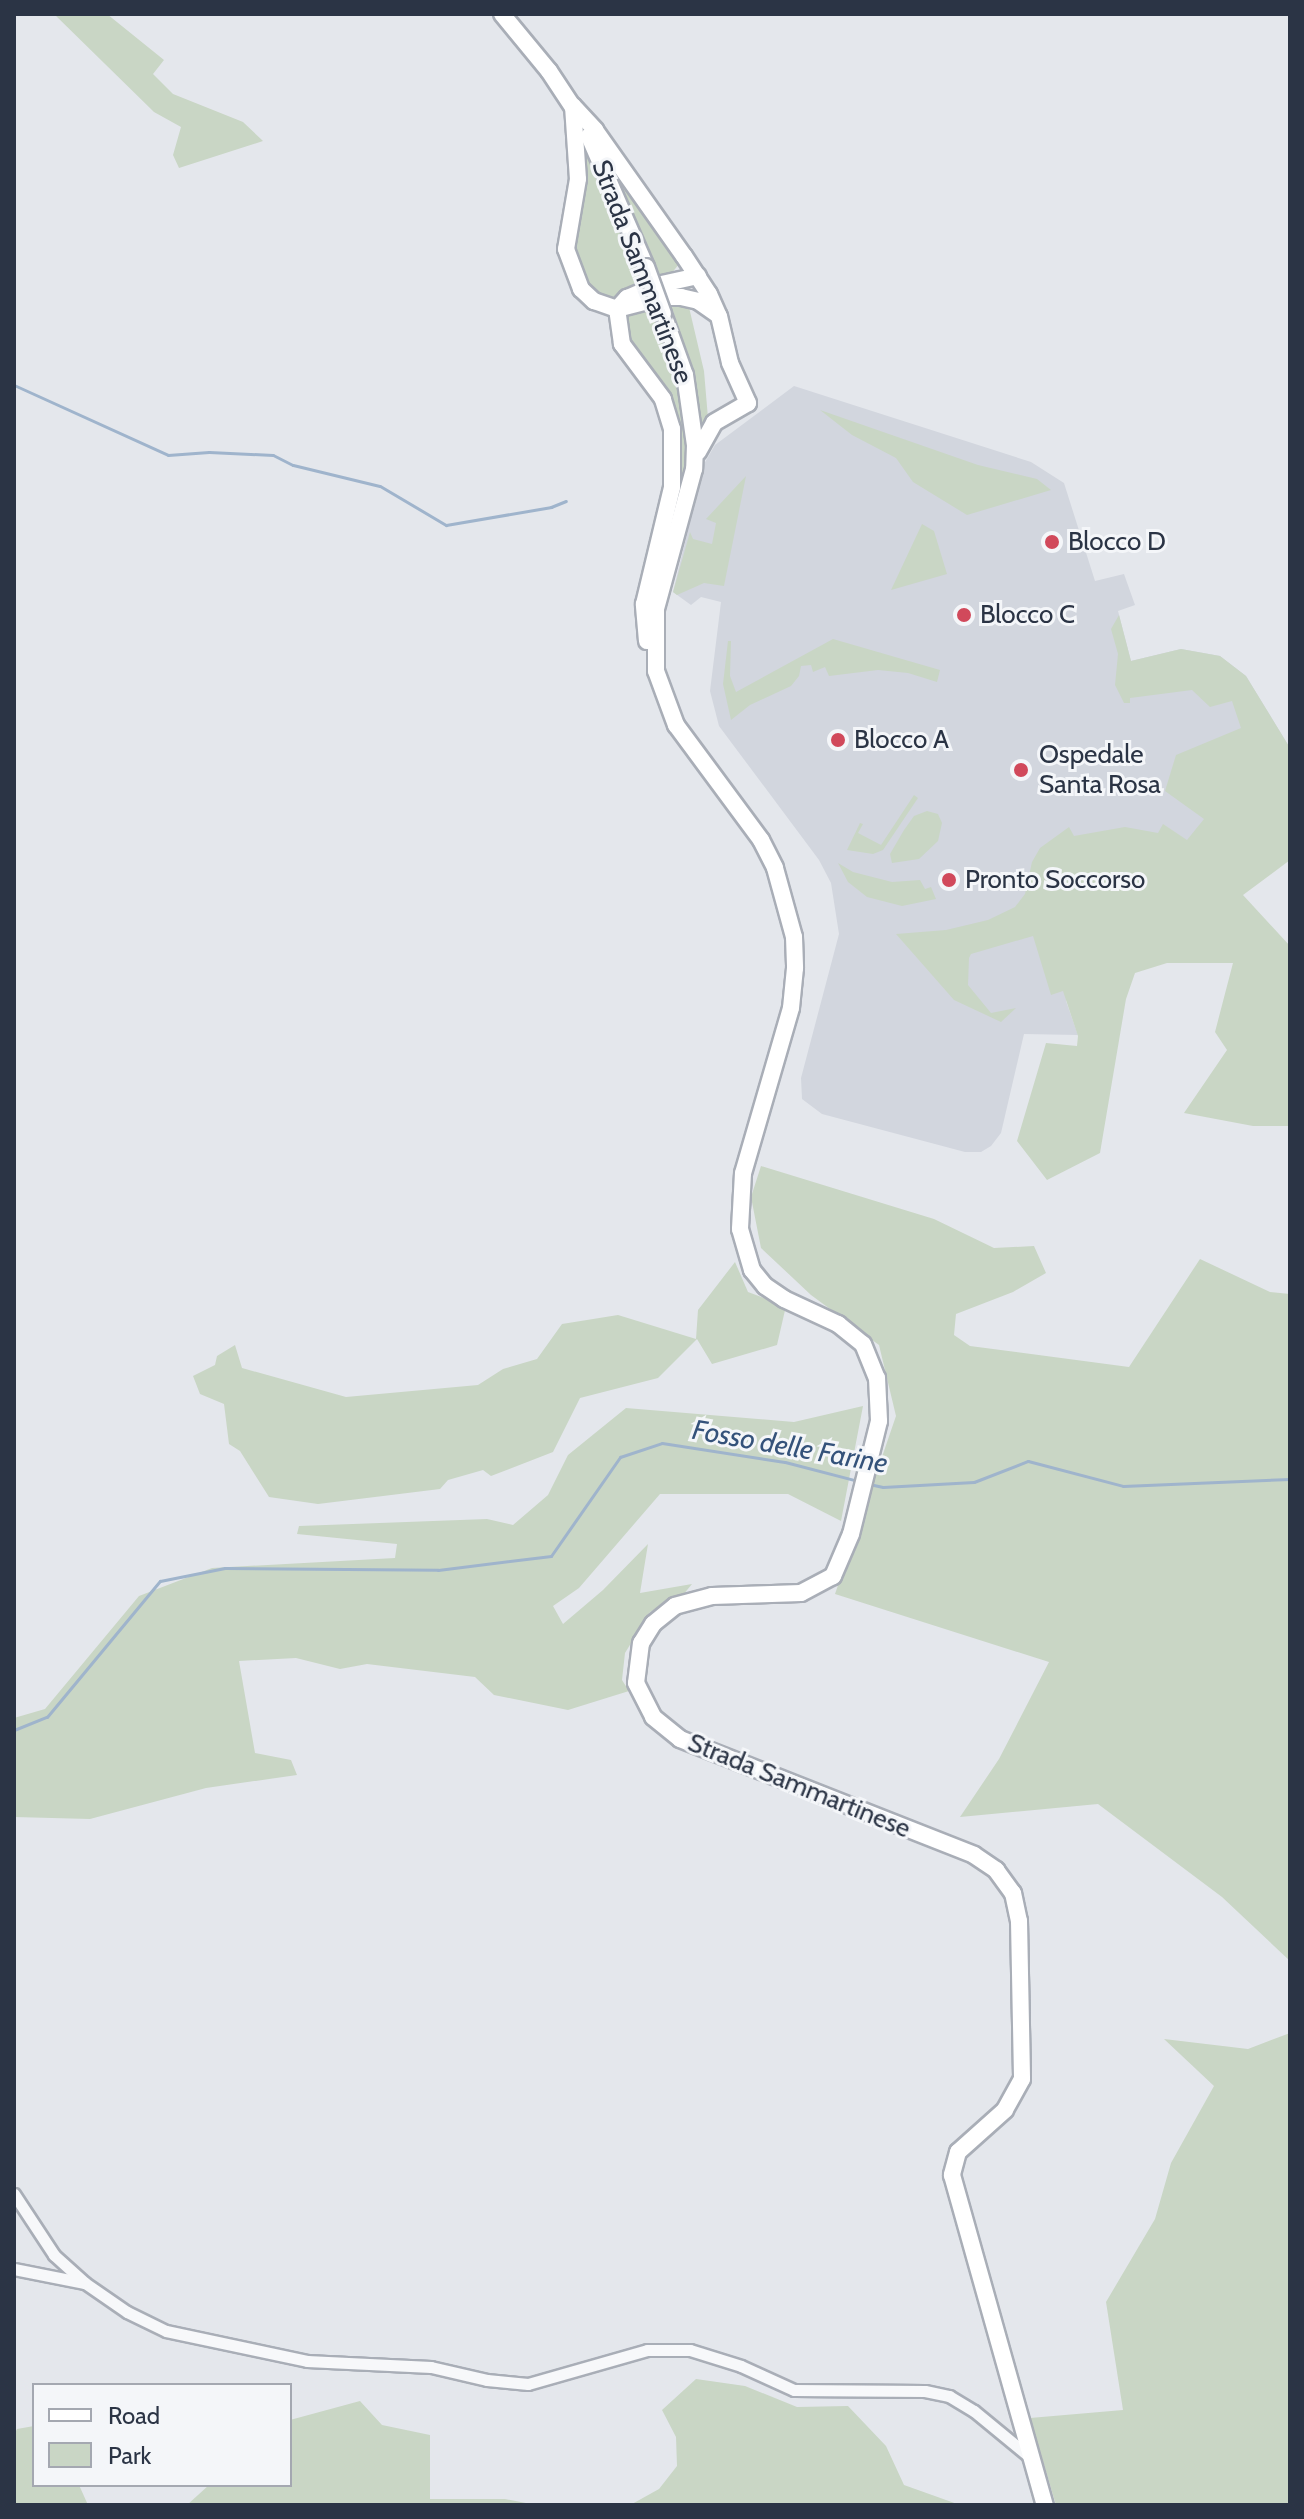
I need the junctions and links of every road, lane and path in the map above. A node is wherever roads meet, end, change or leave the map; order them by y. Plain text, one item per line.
1 (502, 14) edge
2 (573, 106) junction
3 (698, 276) junction
4 (659, 307) junction
5 (617, 309) junction
6 (719, 316) junction
7 (694, 469) junction
8 (653, 657) junction
9 (14, 2194) edge
10 (14, 2269) edge
11 (85, 2283) junction
12 (1032, 2458) junction
13 (1045, 2505) edge

1 - 2 main road, Strada Sammartinese
2 - 3 main road
2 - 4 main road, Strada Sammartinese, bridge
2 - 5 main road
3 - 4 main road
3 - 5 main road
3 - 6 main road
4 - 5 main road
4 - 6 main road
4 - 7 main road, Strada Sammartinese
5 - 8 main road
6 - 7 main road
7 - 8 main road, Strada Sammartinese
8 - 12 main road, Strada Sammartinese
9 - 11 street
10 - 11 street
11 - 12 street
12 - 13 main road, Strada Sammartinese

